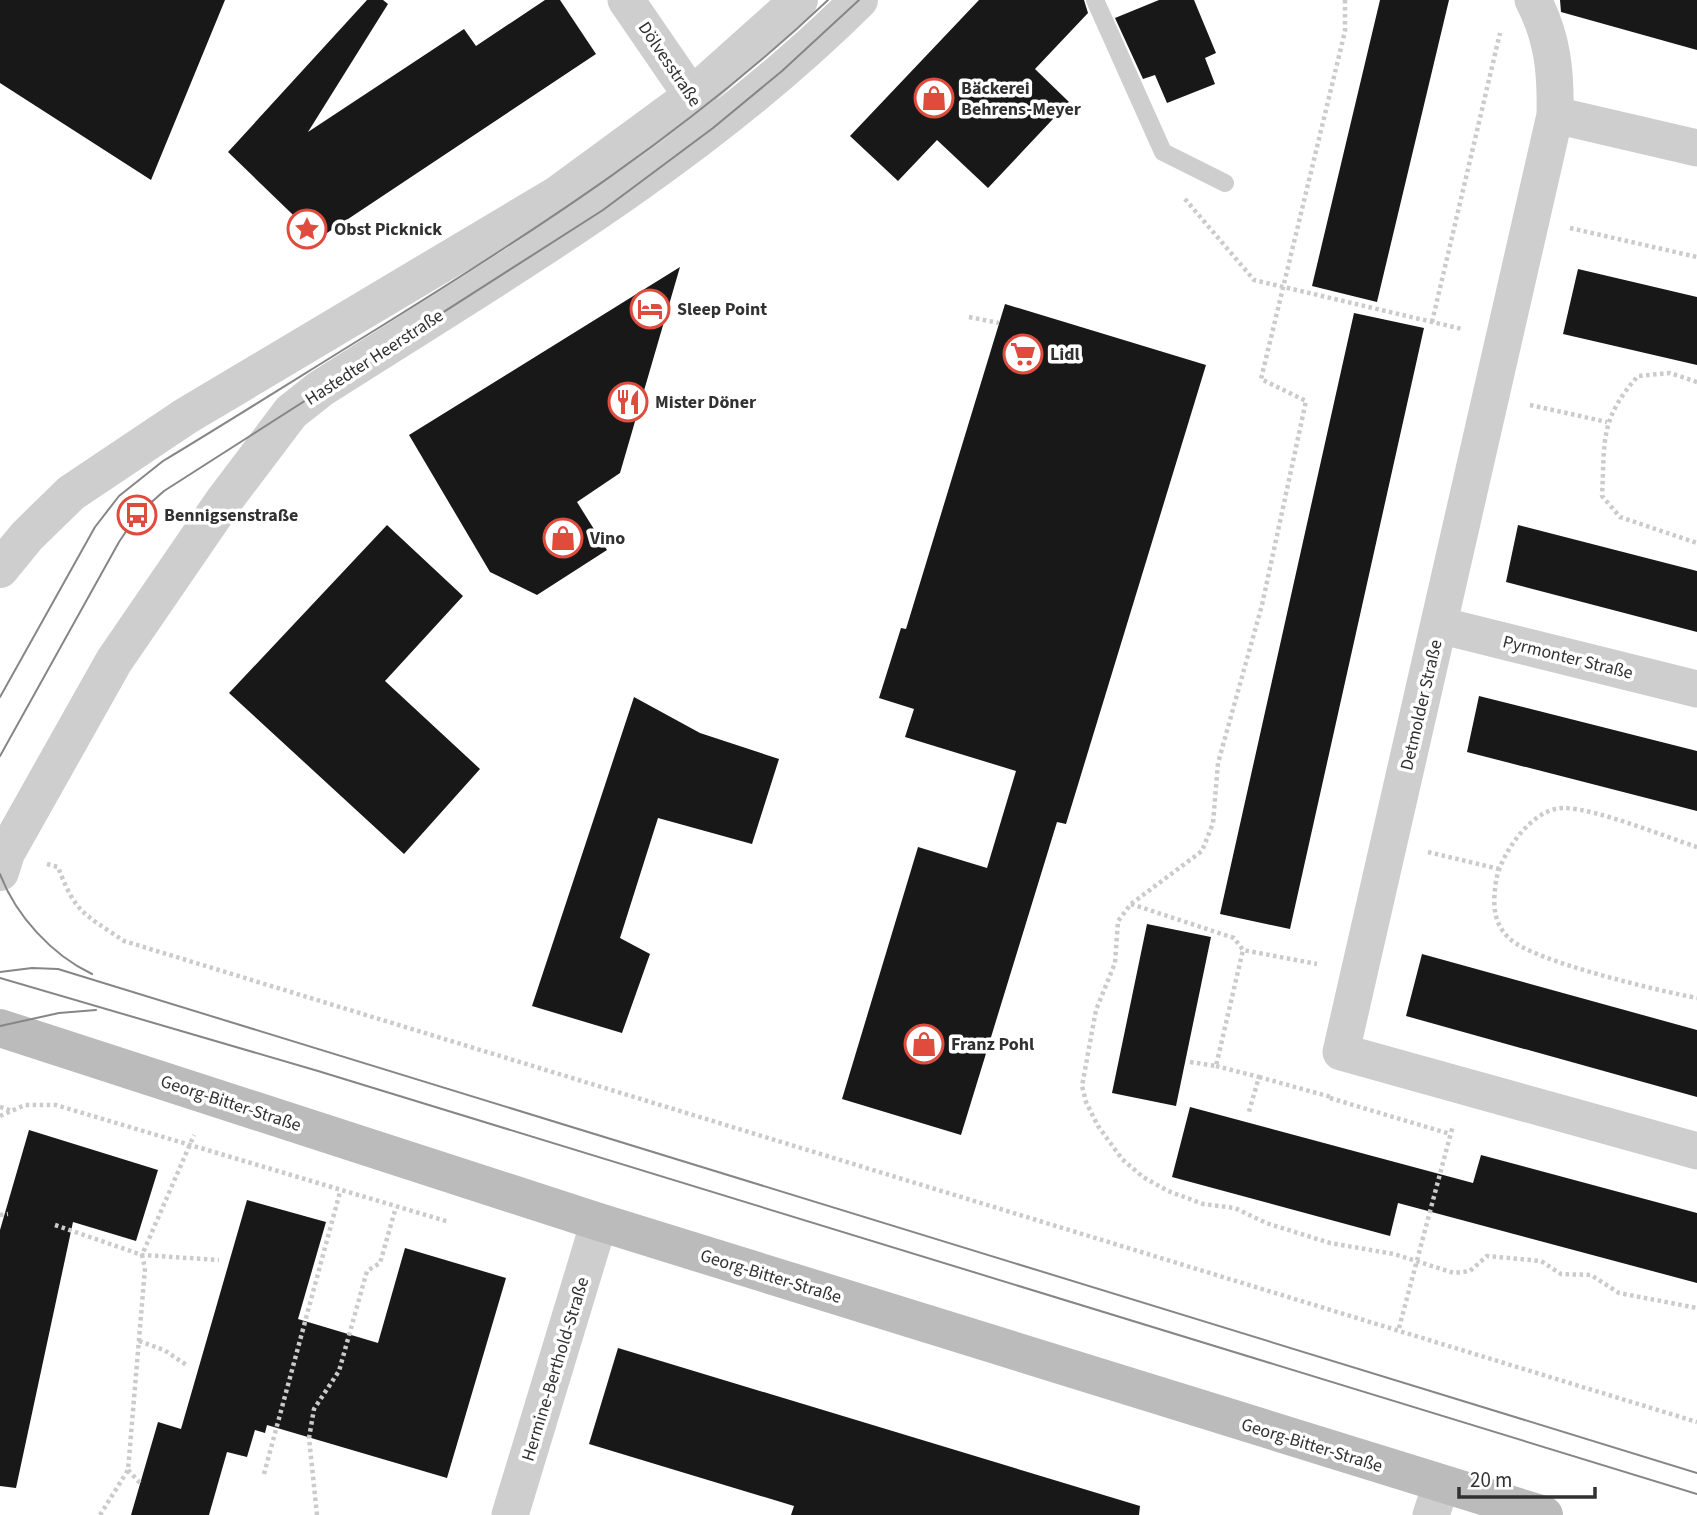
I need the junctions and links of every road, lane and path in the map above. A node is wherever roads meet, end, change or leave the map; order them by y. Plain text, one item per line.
1 (626, 0) edge
2 (799, 0) edge
3 (859, 0) edge
4 (1095, 0) edge
5 (1345, 0) edge
6 (1533, 0) edge
7 (1501, 27) dead end
8 (692, 96) junction
9 (1555, 115) junction
10 (713, 128) junction
11 (1697, 148) edge
12 (1163, 152) junction
13 (1225, 183) dead end
14 (1532, 219) junction
15 (1697, 257) edge
16 (1284, 287) junction
17 (969, 317) dead end
18 (1432, 322) junction
19 (999, 323) dead end
20 (1504, 339) junction
21 (1697, 382) edge
22 (1492, 396) junction
23 (1607, 422) junction
24 (1697, 543) edge
25 (0, 569) edge
26 (1439, 625) junction
27 (1697, 689) edge
28 (1390, 843) junction
29 (1697, 847) edge
30 (1499, 869) junction
31 (0, 872) edge
32 (71, 901) dead end
33 (1131, 904) junction
34 (1243, 950) junction
35 (1359, 972) junction
36 (1697, 998) edge
37 (0, 1028) edge
38 (1191, 1062) dead end
39 (1216, 1066) junction
40 (1464, 1087) junction
41 (206, 1094) junction
42 (1330, 1098) dead end
43 (0, 1107) edge
44 (1248, 1115) dead end
45 (0, 1116) edge
46 (1451, 1134) junction
47 (353, 1143) junction
48 (1697, 1151) edge
49 (396, 1207) dead end
50 (8, 1214) dead end
51 (0, 1215) edge
52 (599, 1222) junction
53 (55, 1225) dead end
54 (142, 1255) junction
55 (219, 1260) dead end
56 (1417, 1261) junction
57 (1697, 1308) edge
58 (1399, 1328) junction
59 (139, 1341) junction
60 (188, 1366) dead end
61 (1697, 1422) edge
62 (128, 1470) junction
63 (264, 1474) dead end
64 (140, 1483) dead end
65 (1436, 1500) edge
66 (100, 1515) edge
67 (317, 1515) edge
68 (510, 1515) edge
69 (1544, 1515) edge

1 - 8 street, Dölvesstraße
2 - 8 street
3 - 10 street, Hastedter Heerstraße
4 - 12 lane
5 - 16 path
6 - 9 street, Detmolder Straße
7 - 18 path
8 - 10 street, Dölvesstraße
8 - 25 street
9 - 11 street
9 - 14 street, Detmolder Straße
10 - 31 street, Hastedter Heerstraße
12 - 13 lane
12 - 16 path
14 - 15 path
14 - 20 street, Detmolder Straße
16 - 18 path
16 - 33 path
17 - 19 path
18 - 20 path
20 - 22 street, Detmolder Straße
21 - 23 path
22 - 23 path
22 - 26 street, Detmolder Straße
23 - 24 path
26 - 27 street, Pyrmonter Straße
26 - 28 street, Detmolder Straße
28 - 30 path
28 - 35 street, Detmolder Straße
29 - 30 path
30 - 36 path
32 - 58 path
33 - 34 path
33 - 56 path
34 - 35 path
34 - 39 path
35 - 40 street, Detmolder Straße
37 - 41 main road, Georg-Bitter-Straße
38 - 39 path
39 - 44 path
40 - 46 path
40 - 48 street, Detmolder Straße
41 - 47 main road, Georg-Bitter-Straße
41 - 54 path
42 - 46 path
43 - 45 path
46 - 56 path
47 - 52 main road, Georg-Bitter-Straße
47 - 63 path
49 - 67 path
50 - 51 path
52 - 65 main road, Georg-Bitter-Straße
52 - 68 street, Hermine-Berthold-Straße
53 - 54 path
54 - 55 path
54 - 59 path
56 - 57 path
56 - 58 path
58 - 61 path
59 - 60 path
59 - 62 path
62 - 64 path
62 - 66 path
65 - 69 main road, Georg-Bitter-Straße

